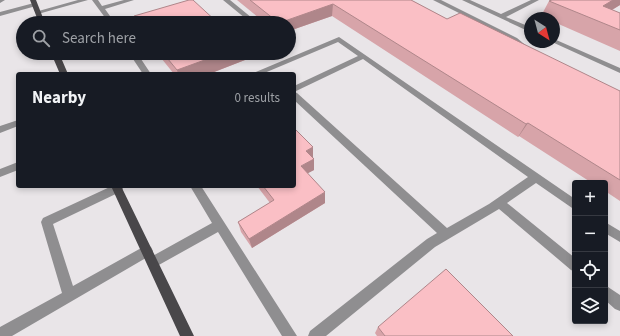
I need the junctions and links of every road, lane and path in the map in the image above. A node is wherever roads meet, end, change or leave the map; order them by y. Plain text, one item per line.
1 (85, 0) edge
2 (95, 0) edge
3 (131, 0) edge
4 (226, 0) edge
5 (436, 0) edge
6 (465, 0) edge
7 (536, 0) edge
8 (33, 3) edge
9 (101, 8) junction
10 (38, 12) junction
11 (0, 14) edge
12 (39, 16) edge
13 (107, 16) edge
14 (245, 16) edge
15 (502, 16) junction
16 (524, 27) edge
17 (560, 44) edge
18 (528, 51) edge
19 (296, 53) edge
20 (364, 56) junction
21 (58, 60) edge
22 (138, 60) edge
23 (281, 60) edge
24 (620, 71) edge
25 (63, 72) edge
26 (146, 72) edge
27 (259, 72) edge
28 (296, 88) edge
29 (296, 97) edge
30 (16, 124) edge
31 (0, 130) edge
32 (16, 167) edge
33 (0, 173) edge
34 (536, 178) junction
35 (115, 188) edge
36 (117, 188) edge
37 (196, 188) edge
38 (499, 202) junction
39 (572, 203) edge
40 (220, 225) junction
41 (608, 229) edge
42 (446, 234) junction
43 (620, 237) edge
44 (150, 256) junction
45 (572, 263) edge
46 (608, 294) edge
47 (69, 295) junction
48 (620, 304) edge
49 (0, 335) edge
50 (187, 336) edge
51 (290, 336) edge
52 (314, 336) edge

1 - 10 street
2 - 9 street
3 - 9 street
4 - 14 street
5 - 18 street
6 - 15 street
7 - 15 street
8 - 10 main road
8 - 11 street
9 - 13 street
10 - 12 main road
15 - 16 street
17 - 24 street
19 - 20 street
20 - 28 street
20 - 34 street
21 - 25 main road
22 - 26 street
23 - 27 street
29 - 42 street
30 - 31 street
32 - 33 street
34 - 38 street
34 - 39 street
35 - 47 street
36 - 44 main road
37 - 40 street
38 - 42 street
38 - 45 street
40 - 44 street
40 - 51 street
41 - 43 street
42 - 52 street
44 - 47 street
44 - 50 main road
46 - 48 street
47 - 49 street

